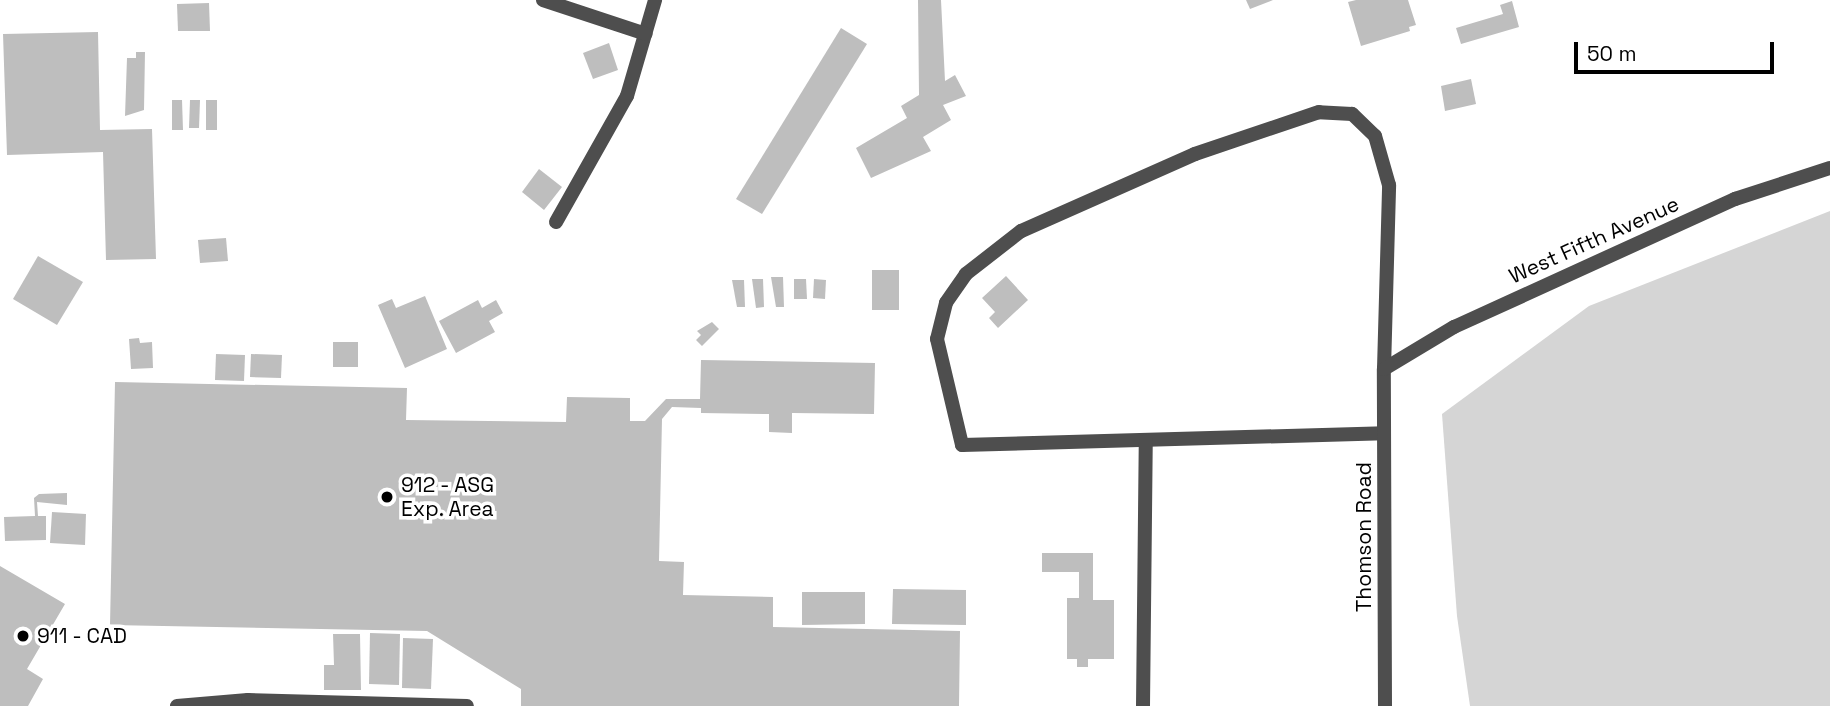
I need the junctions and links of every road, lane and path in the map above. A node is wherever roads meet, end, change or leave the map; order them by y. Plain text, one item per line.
1 (543, 0) edge
2 (655, 0) edge
3 (646, 34) junction
4 (1830, 168) edge
5 (556, 222) dead end
6 (1384, 369) junction
7 (1384, 433) junction
8 (1146, 441) junction
9 (177, 706) edge
10 (467, 706) edge
11 (1143, 706) edge
12 (1385, 706) edge

1 - 3 street
2 - 3 street
3 - 5 street
4 - 6 street, West Fifth Avenue
6 - 7 street, Thomson Road
6 - 8 street, Thomson Road
7 - 8 street
7 - 12 street, Thomson Road
8 - 11 street
9 - 10 street

